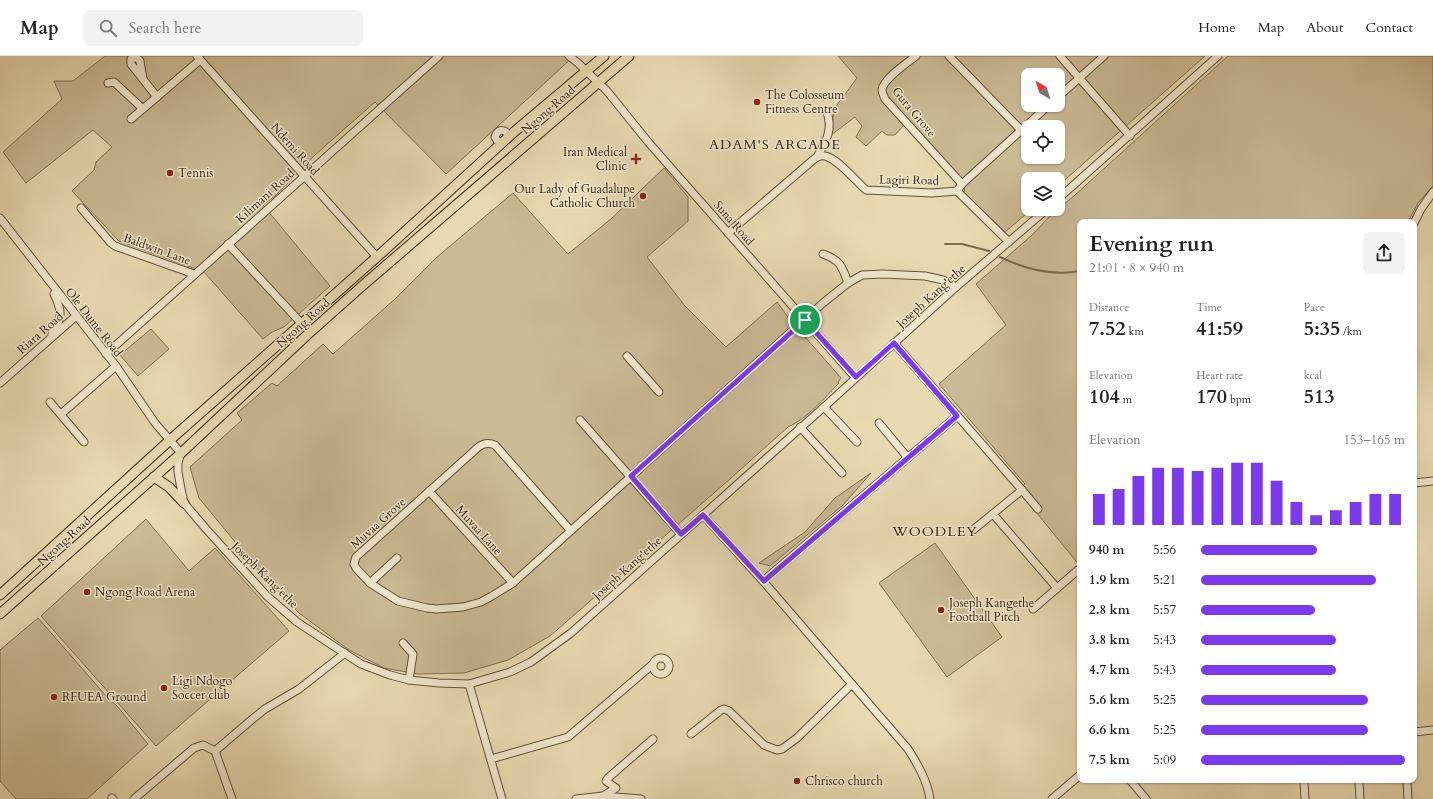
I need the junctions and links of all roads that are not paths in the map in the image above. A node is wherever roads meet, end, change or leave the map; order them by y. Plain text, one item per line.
1 (439, 56) edge
2 (569, 56) edge
3 (604, 56) edge
4 (629, 56) edge
5 (916, 56) edge
6 (949, 56) edge
7 (1060, 56) edge
8 (1104, 56) edge
9 (1218, 56) edge
10 (198, 58) edge
11 (587, 72) junction
12 (143, 78) dead end
13 (1079, 78) junction
14 (598, 82) junction
15 (108, 83) dead end
16 (1065, 91) edge
17 (158, 97) junction
18 (143, 109) junction
19 (826, 110) dead end
20 (1041, 112) edge
21 (131, 119) dead end
22 (1032, 120) edge
23 (1021, 130) joint
24 (1130, 136) junction
25 (817, 157) junction
26 (305, 175) junction
27 (962, 184) junction
28 (957, 191) junction
29 (1433, 192) edge
30 (1065, 193) edge
31 (82, 208) dead end
32 (1039, 216) edge
33 (0, 218) edge
34 (1416, 219) edge
35 (728, 233) junction
36 (1009, 242) junction
37 (228, 244) junction
38 (823, 254) dead end
39 (377, 257) junction
40 (194, 274) junction
41 (848, 283) junction
42 (50, 284) junction
43 (956, 287) junction
44 (76, 316) junction
45 (805, 320) junction
46 (302, 324) junction
47 (49, 339) junction
48 (894, 343) junction
49 (106, 354) junction
50 (627, 356) dead end
51 (116, 366) junction
52 (856, 377) junction
53 (0, 383) edge
54 (660, 392) dead end
55 (50, 402) dead end
56 (824, 407) junction
57 (61, 414) junction
58 (957, 416) junction
59 (580, 420) dead end
60 (879, 423) dead end
61 (800, 427) junction
62 (170, 440) junction
63 (84, 442) dead end
64 (858, 442) dead end
65 (181, 453) junction
66 (908, 458) junction
67 (842, 473) dead end
68 (631, 476) junction
69 (154, 477) junction
70 (1433, 481) edge
71 (1417, 484) edge
72 (1022, 490) junction
73 (429, 491) junction
74 (184, 503) junction
75 (1038, 509) dead end
76 (993, 514) junction
77 (703, 515) junction
78 (571, 530) junction
79 (973, 530) dead end
80 (681, 534) junction
81 (397, 558) dead end
82 (1077, 571) edge
83 (764, 581) junction
84 (370, 583) junction
85 (512, 583) junction
86 (1057, 588) junction
87 (0, 595) edge
88 (1033, 609) dead end
89 (0, 614) edge
90 (403, 643) dead end
91 (345, 653) junction
92 (653, 664) dead end
93 (409, 680) junction
94 (469, 684) junction
95 (852, 684) junction
96 (1433, 730) edge
97 (1417, 732) edge
98 (691, 734) dead end
99 (653, 739) dead end
100 (215, 751) junction
101 (491, 759) junction
102 (1077, 778) edge
103 (1133, 783) edge
104 (1304, 783) edge
105 (1359, 783) edge
106 (1406, 783) edge
107 (603, 796) junction
108 (134, 799) edge
109 (232, 799) edge
110 (502, 799) edge
111 (576, 799) edge
112 (641, 799) edge
113 (930, 799) edge
114 (1052, 799) edge
115 (1146, 799) edge
116 (1305, 799) edge
117 (1360, 799) edge
118 (1408, 799) edge

1 - 26 street, Kilimani Road
2 - 11 street, Suna Road
3 - 11 main road, Ngong Road
4 - 14 main road, Ngong Road
5 - 27 street, Gura Grove
6 - 23 street
7 - 13 street
8 - 13 street
9 - 24 street
10 - 17 street
10 - 26 street, Ndemi Road
11 - 14 street, Suna Road
11 - 39 main road, Ngong Road
12 - 17 street
13 - 16 street
13 - 24 street
14 - 35 street, Suna Road
14 - 65 main road, Ngong Road
15 - 18 street
17 - 18 street
18 - 21 street
19 - 25 street
20 - 22 street
23 - 27 street
24 - 30 street
25 - 28 street, Lagiri Road
25 - 35 street
26 - 37 street, Kilimani Road
26 - 39 street, Ndemi Road
27 - 28 street
28 - 36 street
29 - 34 street
31 - 40 street, Baldwin Lane
32 - 36 street, Joseph Kang'ethe
33 - 42 street, Ole Dume Road
35 - 45 street, Suna Road
36 - 43 street, Joseph Kang'ethe
37 - 40 street, Kilimani Road
37 - 46 street
38 - 41 street
39 - 46 main road, Ngong Road
40 - 49 street, Kilimani Road
41 - 43 street
41 - 45 street
42 - 44 street, Ole Dume Road
42 - 47 street
43 - 48 street, Joseph Kang'ethe
44 - 47 street, Riara Road
44 - 49 street, Ole Dume Road
45 - 52 street, Suna Road
45 - 68 street
46 - 62 main road, Ngong Road
47 - 53 street, Riara Road
48 - 52 street, Joseph Kang'ethe
48 - 58 street
49 - 51 street, Ole Dume Road
50 - 54 street
51 - 57 street
51 - 62 street, Ole Dume Road
52 - 56 street, Joseph Kang'ethe
55 - 57 street
56 - 61 street, Joseph Kang'ethe
56 - 64 street
57 - 63 street
58 - 66 street
58 - 72 street
59 - 68 street
60 - 66 street
61 - 67 street
61 - 77 street, Joseph Kang'ethe
62 - 65 street, Ole Dume Road
62 - 87 main road, Ngong Road
65 - 69 main road, Ngong Road
65 - 74 street
66 - 83 street
68 - 78 street
68 - 80 street
69 - 74 main road
69 - 89 main road, Ngong Road
70 - 71 street
72 - 75 street
72 - 76 street
73 - 78 street, Muvaa Grove
73 - 84 street, Muvaa Grove
73 - 85 street, Muvaa Lane
74 - 91 street, Joseph Kang'ethe
76 - 79 street
76 - 86 street
77 - 80 street, Joseph Kang'ethe
77 - 83 street
78 - 85 street, Muvaa Grove
80 - 94 street, Joseph Kang'ethe
81 - 84 street
82 - 86 street
83 - 95 street
84 - 85 street, Muvaa Grove
86 - 88 street
90 - 93 street
91 - 93 street, Joseph Kang'ethe
91 - 100 street
92 - 101 street
93 - 94 street, Joseph Kang'ethe
94 - 101 street
95 - 98 street
95 - 113 street
96 - 97 street
99 - 107 street
100 - 108 street
100 - 109 street
101 - 110 street
102 - 114 street
103 - 115 street
104 - 116 street
105 - 117 street
106 - 118 street
107 - 111 street
107 - 112 street

